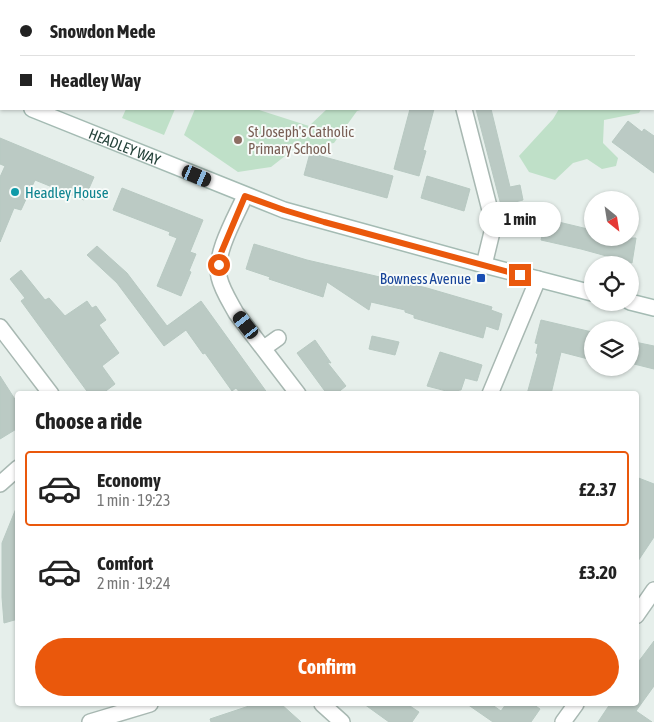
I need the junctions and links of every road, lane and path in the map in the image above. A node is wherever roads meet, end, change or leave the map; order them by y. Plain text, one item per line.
1 (34, 110) edge
2 (464, 110) edge
3 (245, 196) junction
4 (484, 265) junction
5 (538, 279) junction
6 (584, 291) edge
7 (639, 304) edge
8 (654, 308) edge
9 (0, 327) edge
10 (278, 338) dead end
11 (264, 348) junction
12 (49, 391) edge
13 (296, 391) edge
14 (491, 391) edge
15 (15, 471) edge
16 (0, 484) edge
17 (654, 590) edge
18 (639, 612) edge
19 (143, 706) edge
20 (324, 706) edge
21 (575, 706) edge
22 (90, 722) edge
23 (342, 722) edge
24 (563, 722) edge

1 - 3 street, HEADLEY WAY
2 - 4 street
3 - 4 street, HEADLEY WAY
3 - 11 street
4 - 5 street, HEADLEY WAY
5 - 6 street, HEADLEY WAY
5 - 14 street
7 - 8 street
9 - 12 street
10 - 11 street
11 - 13 street
15 - 16 street
17 - 18 street
19 - 22 street
20 - 23 street
21 - 24 street

